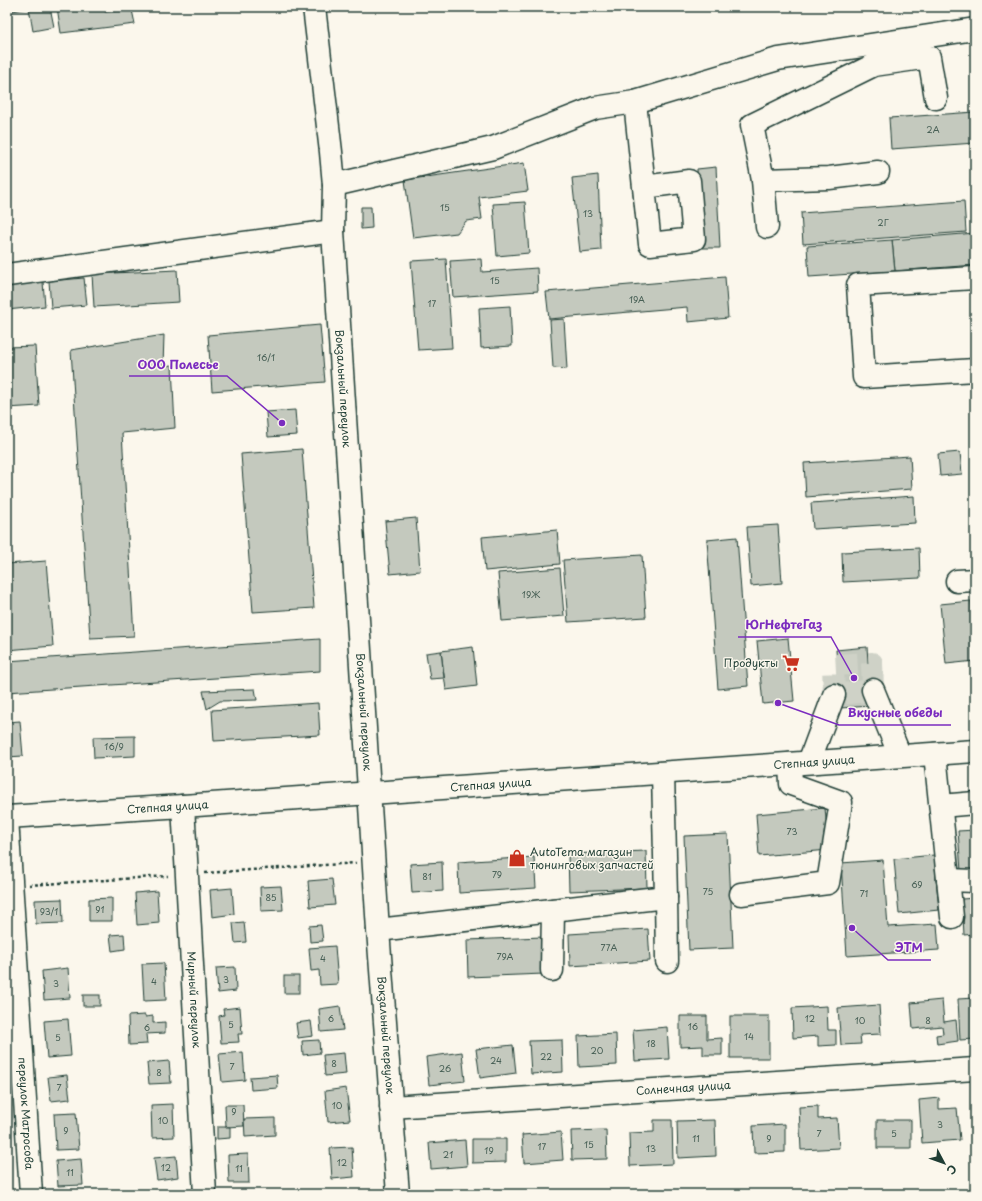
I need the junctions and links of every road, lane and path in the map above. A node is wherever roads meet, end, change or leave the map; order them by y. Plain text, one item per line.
1 (314, 7) edge
2 (975, 29) edge
3 (936, 98) dead end
4 (635, 102) junction
5 (878, 172) dead end
6 (763, 180) junction
7 (334, 185) junction
8 (644, 187) dead end
9 (767, 227) dead end
10 (333, 230) junction
11 (7, 274) edge
12 (975, 278) edge
13 (975, 370) edge
14 (873, 690) dead end
15 (834, 695) dead end
16 (975, 751) edge
17 (935, 754) junction
18 (900, 756) junction
19 (800, 763) junction
20 (663, 773) junction
21 (369, 793) junction
22 (975, 803) edge
23 (183, 806) junction
24 (940, 806) junction
25 (7, 817) edge
26 (948, 880) junction
27 (975, 881) edge
28 (741, 894) dead end
29 (666, 897) junction
30 (553, 910) junction
31 (952, 917) dead end
32 (378, 930) junction
33 (667, 961) dead end
34 (552, 970) dead end
35 (975, 1069) edge
36 (391, 1107) junction
37 (31, 1194) edge
38 (205, 1194) edge
39 (398, 1194) edge

1 - 7 street, Вокзальный переулок
2 - 4 street
3 - 6 street
4 - 7 street
4 - 8 street
5 - 6 street
6 - 9 street
7 - 10 street, Вокзальный переулок
10 - 11 street
10 - 21 street, Вокзальный переулок
12 - 13 street
14 - 18 street
15 - 19 street
16 - 17 street, Степная улица
17 - 18 street, Степная улица
17 - 24 street
18 - 19 street, Степная улица
19 - 20 street, Степная улица
19 - 28 street
20 - 21 street, Степная улица
20 - 29 street
21 - 23 street, Степная улица
21 - 32 street, Вокзальный переулок
22 - 24 street
23 - 25 street, Степная улица
23 - 38 street, Мирный переулок
24 - 26 street
25 - 37 street, переулок Матросова
26 - 27 street
26 - 31 street
29 - 30 street
29 - 33 street
30 - 32 street
30 - 34 street
32 - 36 street, Вокзальный переулок
35 - 36 street, Солнечная улица
36 - 39 street, Вокзальный переулок

